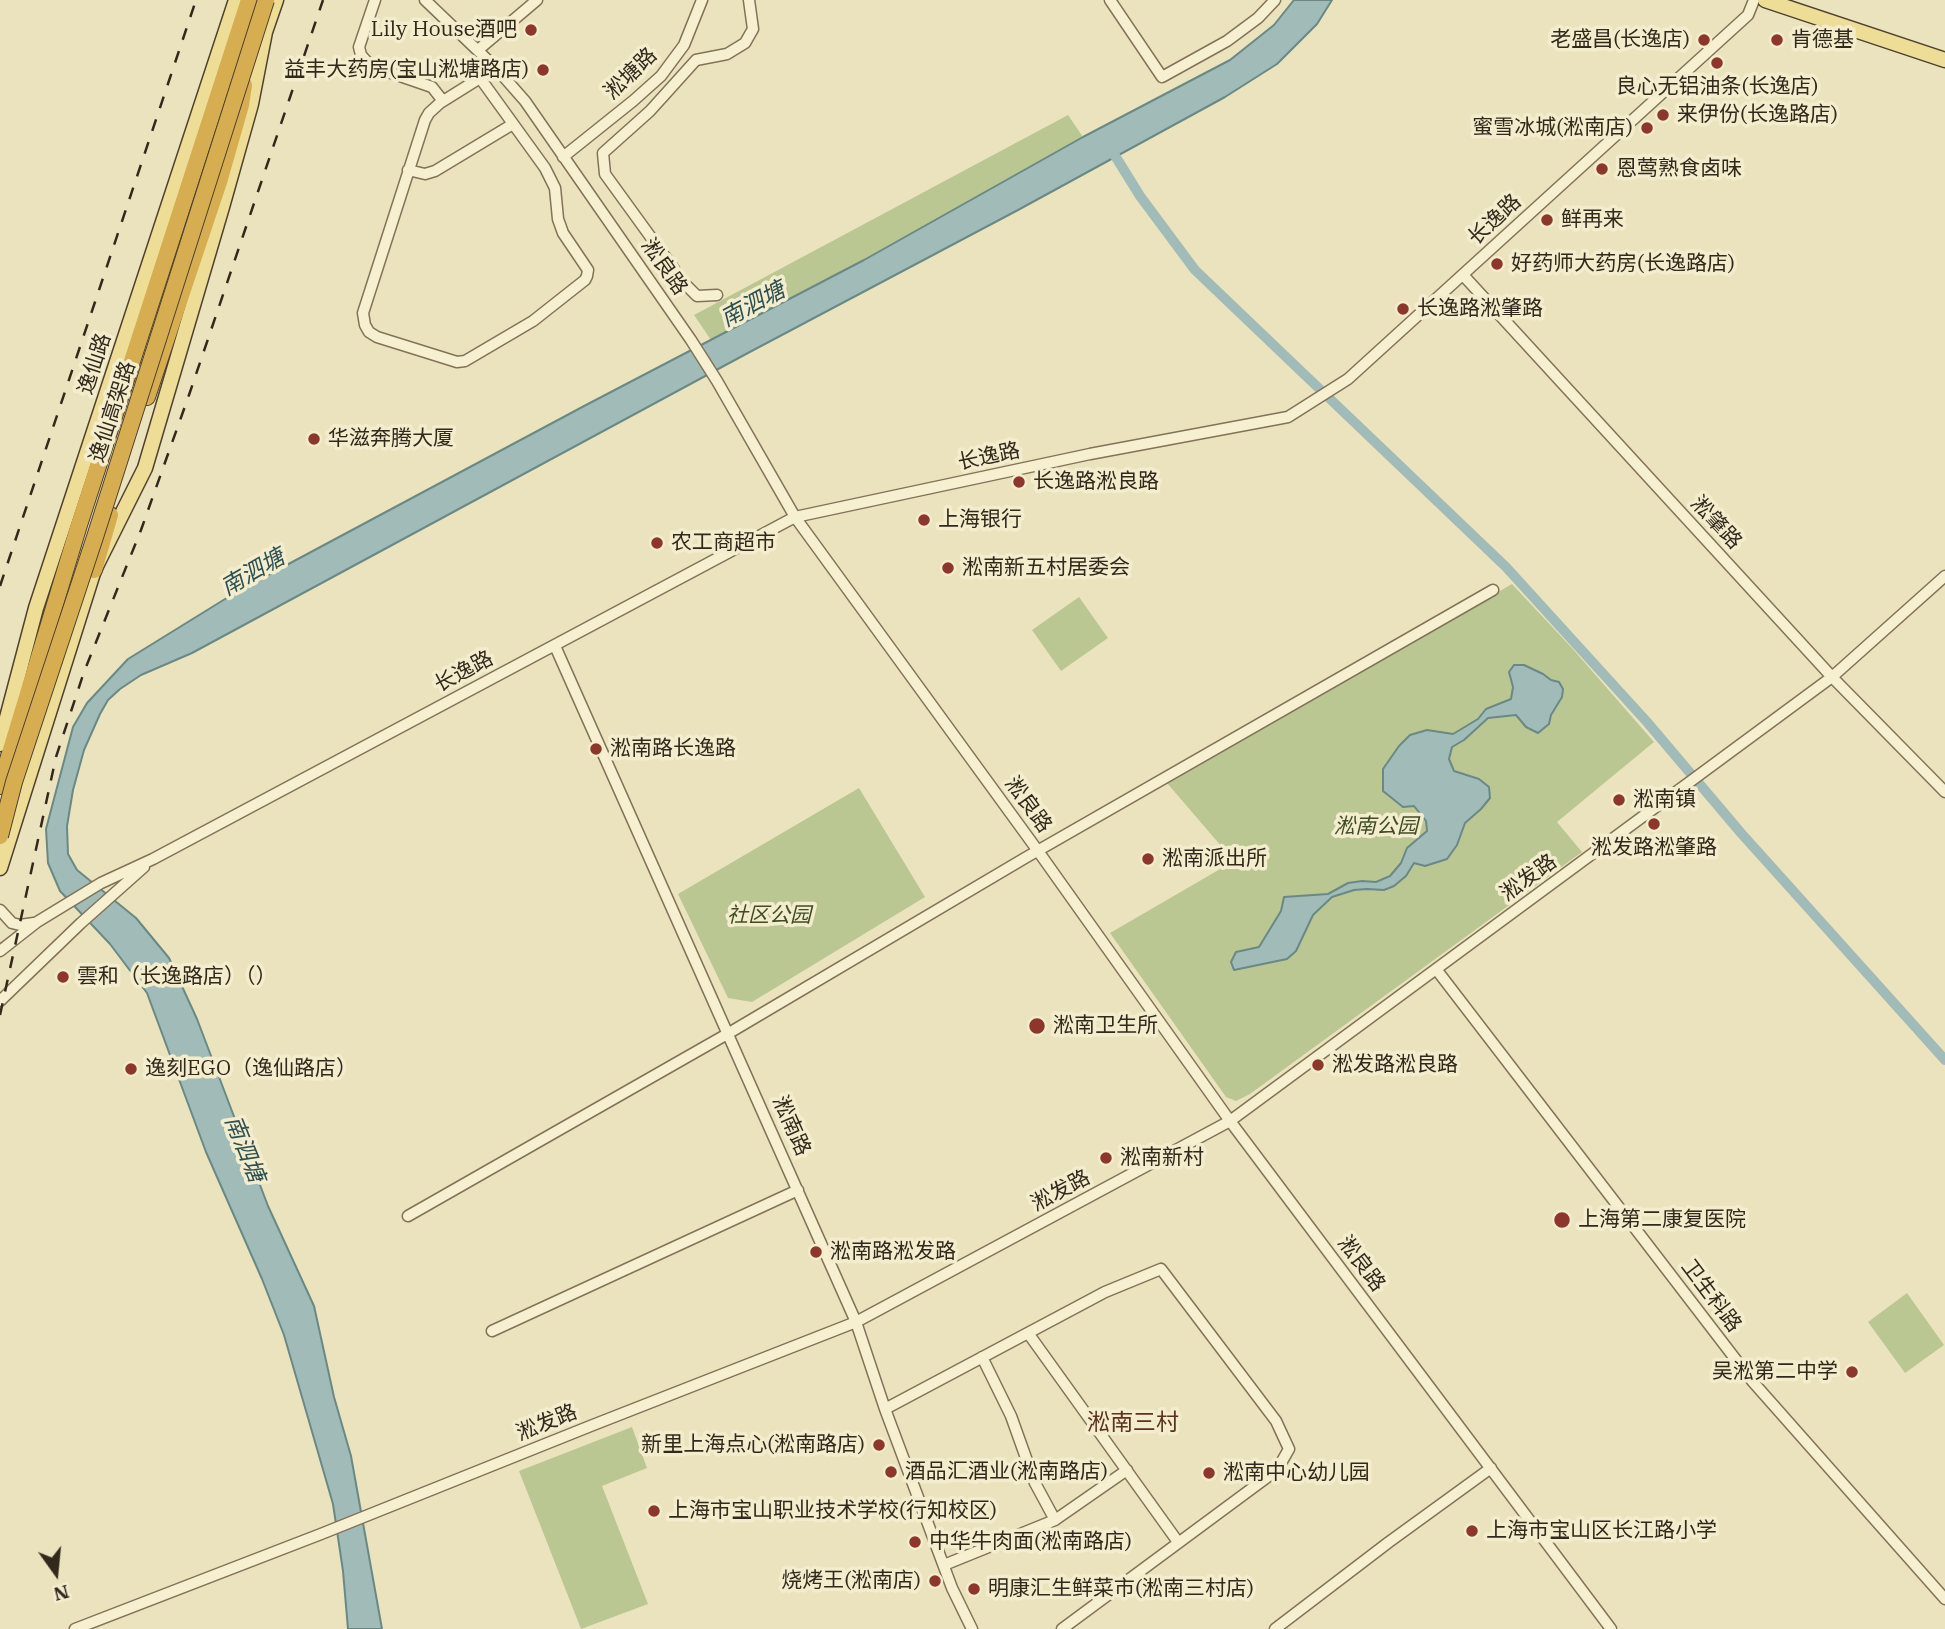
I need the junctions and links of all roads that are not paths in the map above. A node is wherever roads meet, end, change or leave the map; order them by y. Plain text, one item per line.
1 (236, 0) edge
2 (249, 0) edge
3 (265, 0) edge
4 (276, 0) edge
5 (375, 0) edge
6 (425, 0) edge
7 (537, 0) edge
8 (702, 0) edge
9 (749, 0) edge
10 (1110, 0) edge
11 (1275, 0) edge
12 (1754, 0) edge
13 (1765, 0) edge
14 (1795, 5) edge
15 (478, 50) junction
16 (247, 60) junction
17 (1945, 60) edge
18 (496, 68) junction
19 (480, 78) junction
20 (443, 101) junction
21 (513, 124) junction
22 (563, 158) junction
23 (408, 170) junction
24 (1463, 275) junction
25 (717, 295) dead end
26 (795, 517) junction
27 (94, 570) junction
28 (1945, 576) edge
29 (1493, 590) dead end
30 (555, 646) junction
31 (1832, 677) junction
32 (0, 744) edge
33 (0, 786) edge
34 (1945, 792) edge
35 (0, 836) edge
36 (1038, 851) junction
37 (153, 859) junction
38 (0, 868) edge
39 (0, 910) edge
40 (37, 922) junction
41 (0, 951) edge
42 (1436, 969) junction
43 (0, 1001) edge
44 (729, 1033) junction
45 (1230, 1121) junction
46 (798, 1190) junction
47 (408, 1216) dead end
48 (856, 1322) junction
49 (492, 1331) dead end
50 (1027, 1333) junction
51 (982, 1357) junction
52 (885, 1409) junction
53 (1491, 1468) junction
54 (1127, 1470) junction
55 (1055, 1520) junction
56 (1178, 1542) junction
57 (944, 1566) junction
58 (1945, 1599) edge
59 (75, 1629) edge
60 (971, 1629) edge
61 (1062, 1629) edge
62 (1275, 1629) edge
63 (1611, 1629) edge

1 - 32 main road, 逸仙路
2 - 33 highway, 逸仙高架路
3 - 16 highway, 逸仙高架路, bridge
3 - 27 main road
4 - 27 main road
5 - 20 street
6 - 15 street, 淞良路
7 - 15 street
8 - 22 street, 淞塘路
9 - 25 street
10 - 11 street
12 - 24 street, 长逸路
13 - 14 main road
14 - 17 main road
15 - 18 street, 淞良路
16 - 27 highway, bridge
16 - 35 highway, 逸仙高架路, bridge
18 - 19 street
18 - 22 street, 淞良路
19 - 20 street
19 - 21 street
20 - 23 street
21 - 23 street
21 - 23 street
22 - 26 street, 淞良路
24 - 26 street, 长逸路
24 - 31 street, 淞肇路
26 - 30 street, 长逸路
26 - 36 street, 淞良路
27 - 38 main road
28 - 31 street, 淞发路
29 - 36 street
30 - 37 street, 长逸路
30 - 44 street, 淞南路
31 - 34 street, 淞肇路
31 - 42 street, 淞发路
36 - 44 street
36 - 45 street, 淞良路
37 - 40 street, 长逸路
37 - 43 street, 长逸路
39 - 40 street
40 - 41 street, 长逸路
42 - 45 street, 淞发路
42 - 58 street, 卫生科路
44 - 46 street, 淞南路
44 - 47 street
45 - 48 street, 淞发路
45 - 53 street, 淞良路
46 - 48 street, 淞南路
46 - 49 street
48 - 52 street, 淞南路
48 - 59 street, 淞发路
50 - 51 street
50 - 54 street
50 - 56 street
51 - 52 street
51 - 55 street
52 - 57 street, 淞南路
53 - 62 street
53 - 63 street, 淞良路
54 - 55 street
54 - 56 street
55 - 57 street
56 - 61 street
57 - 60 street, 淞南路

